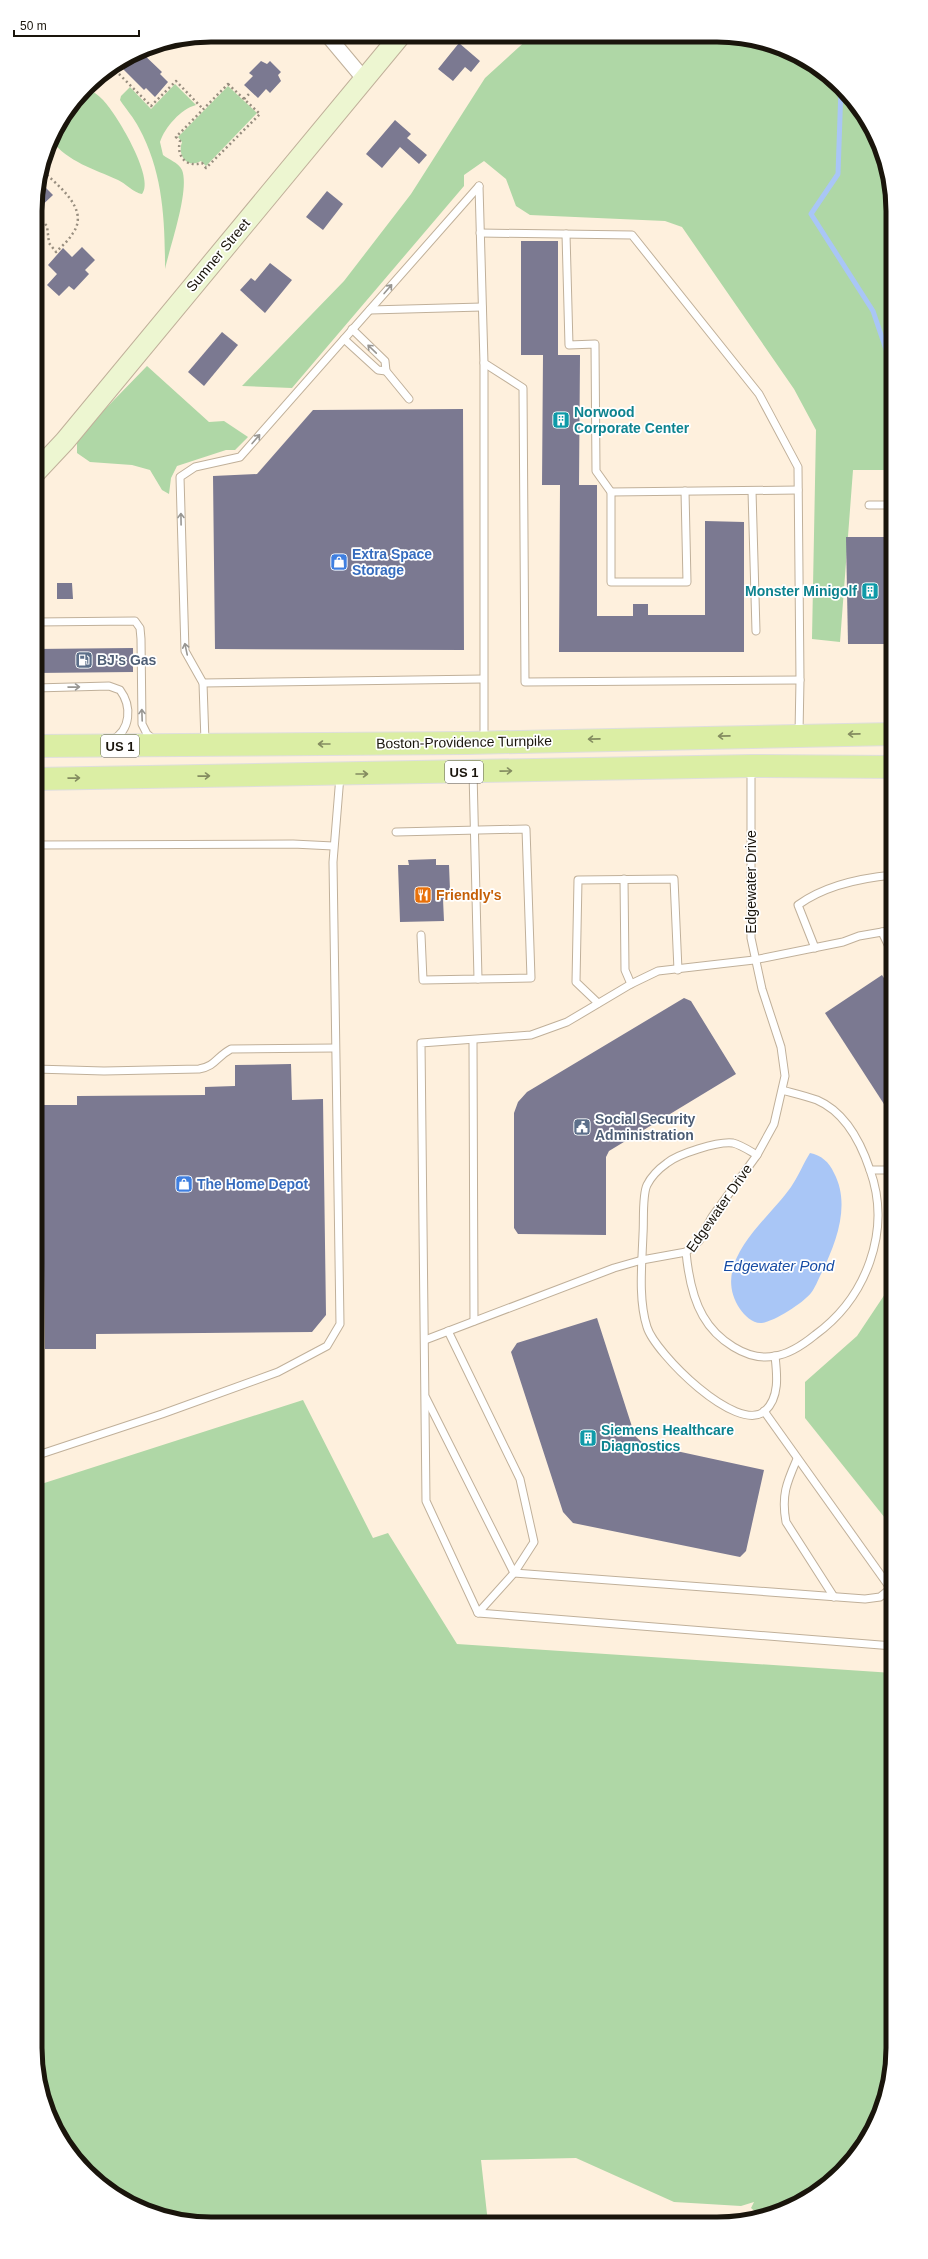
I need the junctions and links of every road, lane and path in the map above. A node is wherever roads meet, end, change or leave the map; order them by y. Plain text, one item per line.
1 (333, 42) edge
2 (395, 42) edge
3 (119, 74) dead end
4 (364, 79) junction
5 (251, 92) dead end
6 (244, 99) junction
7 (203, 109) junction
8 (46, 174) edge
9 (42, 221) edge
10 (480, 233) junction
11 (566, 234) junction
12 (482, 307) junction
13 (370, 310) junction
14 (352, 329) junction
15 (344, 339) junction
16 (484, 363) junction
17 (386, 371) junction
18 (409, 399) dead end
19 (42, 466) edge
20 (798, 490) junction
21 (686, 491) junction
22 (752, 491) junction
23 (611, 492) junction
24 (869, 505) dead end
25 (886, 505) edge
26 (42, 622) edge
27 (756, 632) dead end
28 (483, 679) junction
29 (800, 680) junction
30 (203, 683) junction
31 (42, 688) edge
32 (886, 734) edge
33 (799, 735) junction
34 (484, 742) junction
35 (205, 744) junction
36 (163, 745) junction
37 (42, 746) edge
38 (100, 746) junction
39 (751, 766) junction
40 (886, 767) edge
41 (473, 772) junction
42 (340, 774) junction
43 (42, 779) edge
44 (475, 831) junction
45 (396, 832) dead end
46 (42, 845) edge
47 (333, 846) junction
48 (886, 876) edge
49 (624, 879) junction
50 (886, 931) edge
51 (882, 932) junction
52 (421, 934) dead end
53 (886, 940) edge
54 (815, 948) junction
55 (754, 960) junction
56 (678, 970) junction
57 (478, 979) junction
58 (631, 984) junction
59 (598, 1003) junction
60 (473, 1040) junction
61 (335, 1048) junction
62 (42, 1069) edge
63 (782, 1090) junction
64 (757, 1155) junction
65 (870, 1170) junction
66 (886, 1170) edge
67 (686, 1252) junction
68 (642, 1260) junction
69 (474, 1321) junction
70 (448, 1331) junction
71 (425, 1340) junction
72 (775, 1356) junction
73 (425, 1396) junction
74 (764, 1411) junction
75 (42, 1454) edge
76 (797, 1459) junction
77 (514, 1573) junction
78 (886, 1583) edge
79 (886, 1594) edge
80 (834, 1597) junction
81 (478, 1614) junction
82 (886, 1645) edge

1 - 4 street
2 - 4 main road, Sumner Street
3 - 7 path
4 - 19 main road, Sumner Street
5 - 6 path
6 - 7 path
6 - 7 path
8 - 9 path
10 - 11 lane
10 - 12 lane
13 -> 10 lane
11 - 20 lane
11 - 23 lane
12 - 13 lane
12 - 16 lane
13 - 14 lane
14 - 15 lane
17 -> 14 lane
15 - 17 lane
30 -> 15 lane
16 - 28 lane
16 - 29 lane
17 - 18 lane
20 - 22 lane
20 - 29 lane
21 - 22 lane
21 - 23 lane
21 - 23 lane
22 - 27 lane
24 - 25 lane
36 -> 26 lane
28 - 30 lane
28 - 34 lane
29 - 33 lane
30 - 35 lane
31 -> 38 lane
32 -> 33 main road, Boston-Providence Turnpike / US 1
33 -> 34 main road, Boston-Providence Turnpike / US 1
34 -> 35 main road, Boston-Providence Turnpike / US 1
35 - 36 main road, Boston-Providence Turnpike / US 1
36 - 38 main road, Boston-Providence Turnpike / US 1
37 - 38 main road, Boston-Providence Turnpike / US 1
39 - 40 main road, US 1
41 -> 39 main road, US 1
39 - 55 lane, Edgewater Drive
42 -> 41 main road, US 1
41 - 44 lane
43 -> 42 main road, US 1
42 - 47 lane
44 - 45 lane
44 - 57 lane
44 - 57 lane
46 - 47 lane
47 - 61 lane
48 - 54 lane
49 - 56 lane
49 - 58 lane
49 - 59 lane
50 - 51 lane
51 - 53 lane
51 - 54 lane
52 - 57 lane
54 - 55 lane
55 - 56 lane
55 - 63 lane, Edgewater Drive
56 - 58 lane
58 - 59 lane
59 - 60 lane
60 - 69 lane
60 - 71 lane
61 - 62 lane
61 - 75 lane
63 - 64 lane, Edgewater Drive
63 - 65 lane, Edgewater Drive
64 - 67 lane, Edgewater Drive
64 - 68 lane
65 - 66 lane
65 - 72 lane, Edgewater Drive
67 - 68 lane
67 - 72 lane, Edgewater Drive
68 - 69 lane
68 - 74 lane
69 - 70 lane
70 - 71 lane
70 - 77 lane
71 - 73 lane
72 - 74 lane
73 - 77 lane
73 - 81 lane
74 - 76 lane
76 - 78 lane
76 - 80 lane
77 - 80 lane
77 - 81 lane
79 - 80 lane
81 - 82 lane

